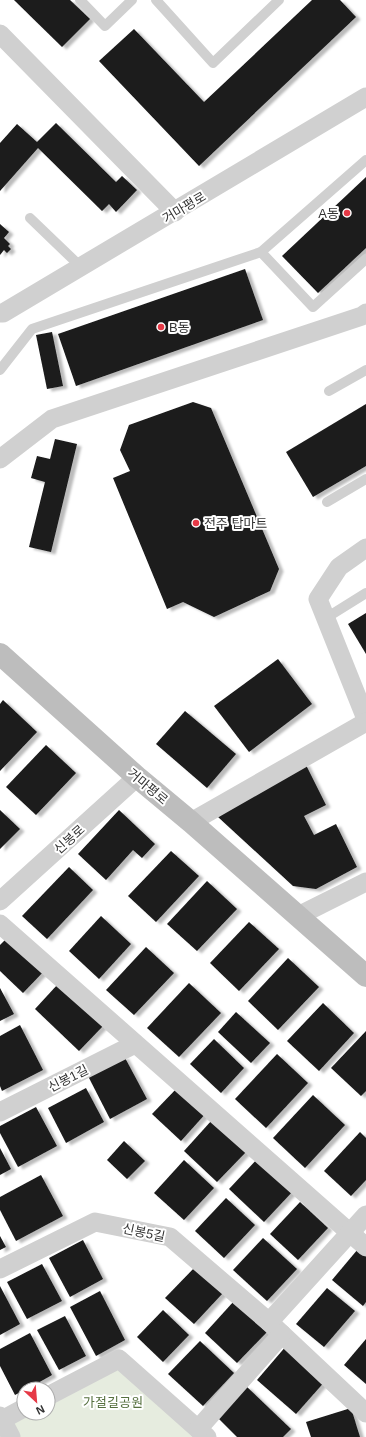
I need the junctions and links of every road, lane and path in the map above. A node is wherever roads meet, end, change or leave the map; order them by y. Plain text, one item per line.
1 (80, 0) edge
2 (132, 0) edge
3 (156, 0) edge
4 (279, 0) edge
5 (0, 34) edge
6 (366, 97) edge
7 (366, 160) edge
8 (175, 212) junction
9 (30, 218) dead end
10 (261, 252) junction
11 (366, 259) edge
12 (81, 267) junction
13 (0, 313) edge
14 (366, 313) edge
15 (0, 370) edge
16 (366, 370) edge
17 (328, 391) dead end
18 (0, 459) edge
19 (366, 479) edge
20 (327, 502) dead end
21 (366, 548) edge
22 (366, 593) edge
23 (326, 618) junction
24 (0, 654) edge
25 (366, 719) edge
26 (366, 722) edge
27 (137, 777) junction
28 (191, 822) junction
29 (366, 882) edge
30 (0, 901) edge
31 (298, 916) junction
32 (0, 924) edge
33 (366, 976) edge
34 (135, 1044) junction
35 (0, 1112) edge
36 (366, 1215) edge
37 (350, 1233) junction
38 (366, 1247) edge
39 (0, 1269) edge
40 (276, 1328) junction
41 (56, 1392) edge
42 (16, 1412) edge
43 (366, 1413) edge
44 (1, 1419) edge
45 (202, 1433) edge
46 (11, 1437) edge

1 - 2 lane
3 - 4 lane
5 - 8 street
6 - 8 street, 거마평로
7 - 10 lane
8 - 12 street, 거마평로
9 - 12 lane
10 - 11 lane
10 - 15 lane
12 - 13 street, 거마평로
14 - 18 street
16 - 17 lane
19 - 20 lane
21 - 23 street
22 - 23 lane
23 - 25 street
24 - 27 main road, 거마평로
26 - 28 street
27 - 28 main road, 거마평로
27 - 30 street, 신봉로
28 - 31 main road, 거마평로
29 - 31 street
31 - 33 main road, 거마평로
32 - 34 street
34 - 35 street, 신봉1길
34 - 37 street
36 - 37 street
37 - 38 street
37 - 40 street
39 - 40 street, 신봉5길
40 - 43 street, 신봉5길
40 - 45 street
41 - 45 street
42 - 44 street
44 - 46 street

